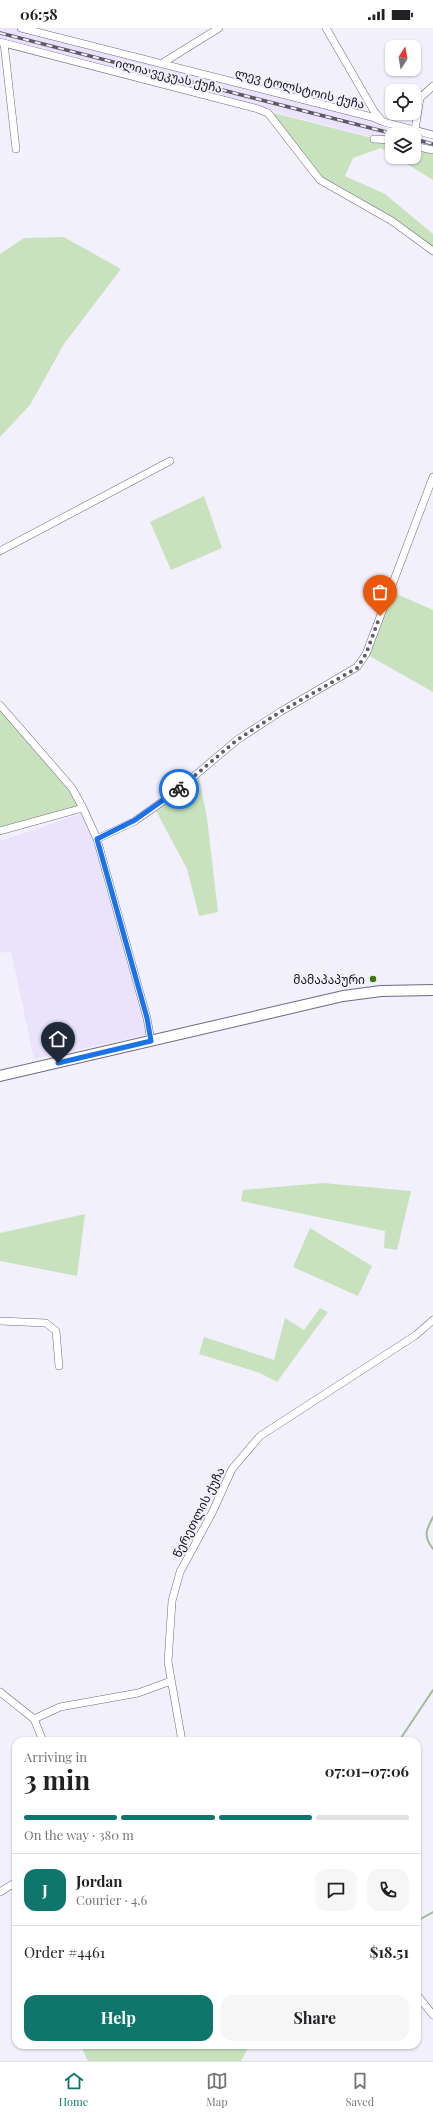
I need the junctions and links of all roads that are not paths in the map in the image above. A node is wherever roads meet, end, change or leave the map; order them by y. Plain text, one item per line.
1 (21, 28) edge
2 (219, 28) edge
3 (326, 28) edge
4 (2, 43) edge
5 (161, 64) junction
6 (433, 86) edge
7 (384, 122) junction
8 (407, 128) edge
9 (415, 128) edge
10 (421, 132) edge
11 (433, 135) edge
12 (374, 139) dead end
13 (385, 140) edge
14 (421, 147) edge
15 (16, 149) dead end
16 (433, 150) edge
17 (433, 251) edge
18 (170, 461) dead end
19 (433, 477) edge
20 (0, 551) edge
21 (0, 705) edge
22 (83, 808) junction
23 (0, 831) edge
24 (97, 839) junction
25 (433, 990) edge
26 (151, 1041) junction
27 (0, 1076) edge
28 (433, 1320) edge
29 (0, 1321) edge
30 (59, 1366) dead end
31 (171, 1680) junction
32 (0, 1692) edge
33 (34, 1719) junction
34 (41, 1737) edge
35 (181, 1737) edge
36 (12, 1884) edge
37 (0, 1892) edge
38 (421, 2000) edge
39 (433, 2015) edge

1 - 5 street, ლევ ტოლსტოის ქუჩა
2 - 5 street
3 - 7 street
4 - 15 street
4 - 17 street, ილია ვეკუას ქუჩა
5 - 7 street, ლევ ტოლსტოის ქუჩა
6 - 9 street
7 - 8 street, ლევ ტოლსტოის ქუჩა
10 - 11 street, ლევ ტოლსტოის ქუჩა
12 - 13 street
14 - 16 street
18 - 20 street
19 - 24 street
21 - 22 street
22 - 23 street
22 - 24 street
24 - 26 street
25 - 26 main road
26 - 27 main road
28 - 31 street, წერეთლის ქუჩა
29 - 30 street
31 - 33 street
31 - 35 street, წერეთლის ქუჩა
32 - 33 street
33 - 34 street
36 - 37 street
38 - 39 street

